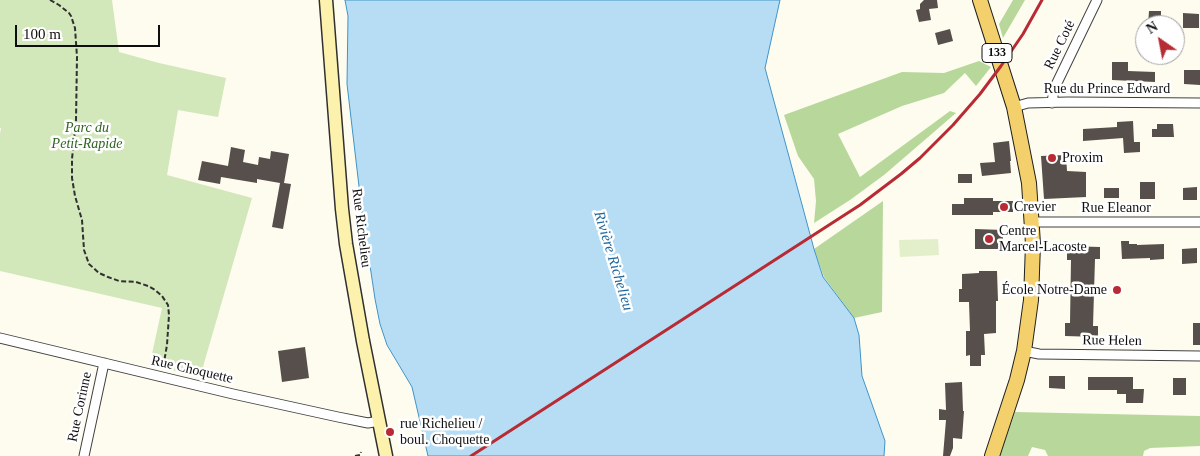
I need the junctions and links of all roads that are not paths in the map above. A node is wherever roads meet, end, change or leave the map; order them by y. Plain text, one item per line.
1 (326, 0) edge
2 (980, 0) edge
3 (1097, 0) edge
4 (1200, 102) edge
5 (1052, 103) junction
6 (1014, 106) junction
7 (1032, 222) junction
8 (1200, 222) edge
9 (0, 338) edge
10 (1024, 351) junction
11 (1200, 356) edge
12 (104, 363) junction
13 (379, 421) junction
14 (84, 456) edge
15 (386, 456) edge
16 (992, 456) edge

1 - 13 main road, Rue Richelieu
2 - 6 main road, 133
3 - 5 street, Rue Coté
4 - 5 street, Rue du Prince Edward
5 - 6 street, Rue du Prince Edward
6 - 7 main road, 133
7 - 8 street, Rue Eleanor
7 - 10 main road, 133
9 - 12 street, Rue Choquette
10 - 11 street, Rue Helen
10 - 16 main road, 133
12 - 13 street, Rue Choquette
12 - 14 street, Rue Corinne
13 - 15 main road, Rue Richelieu

